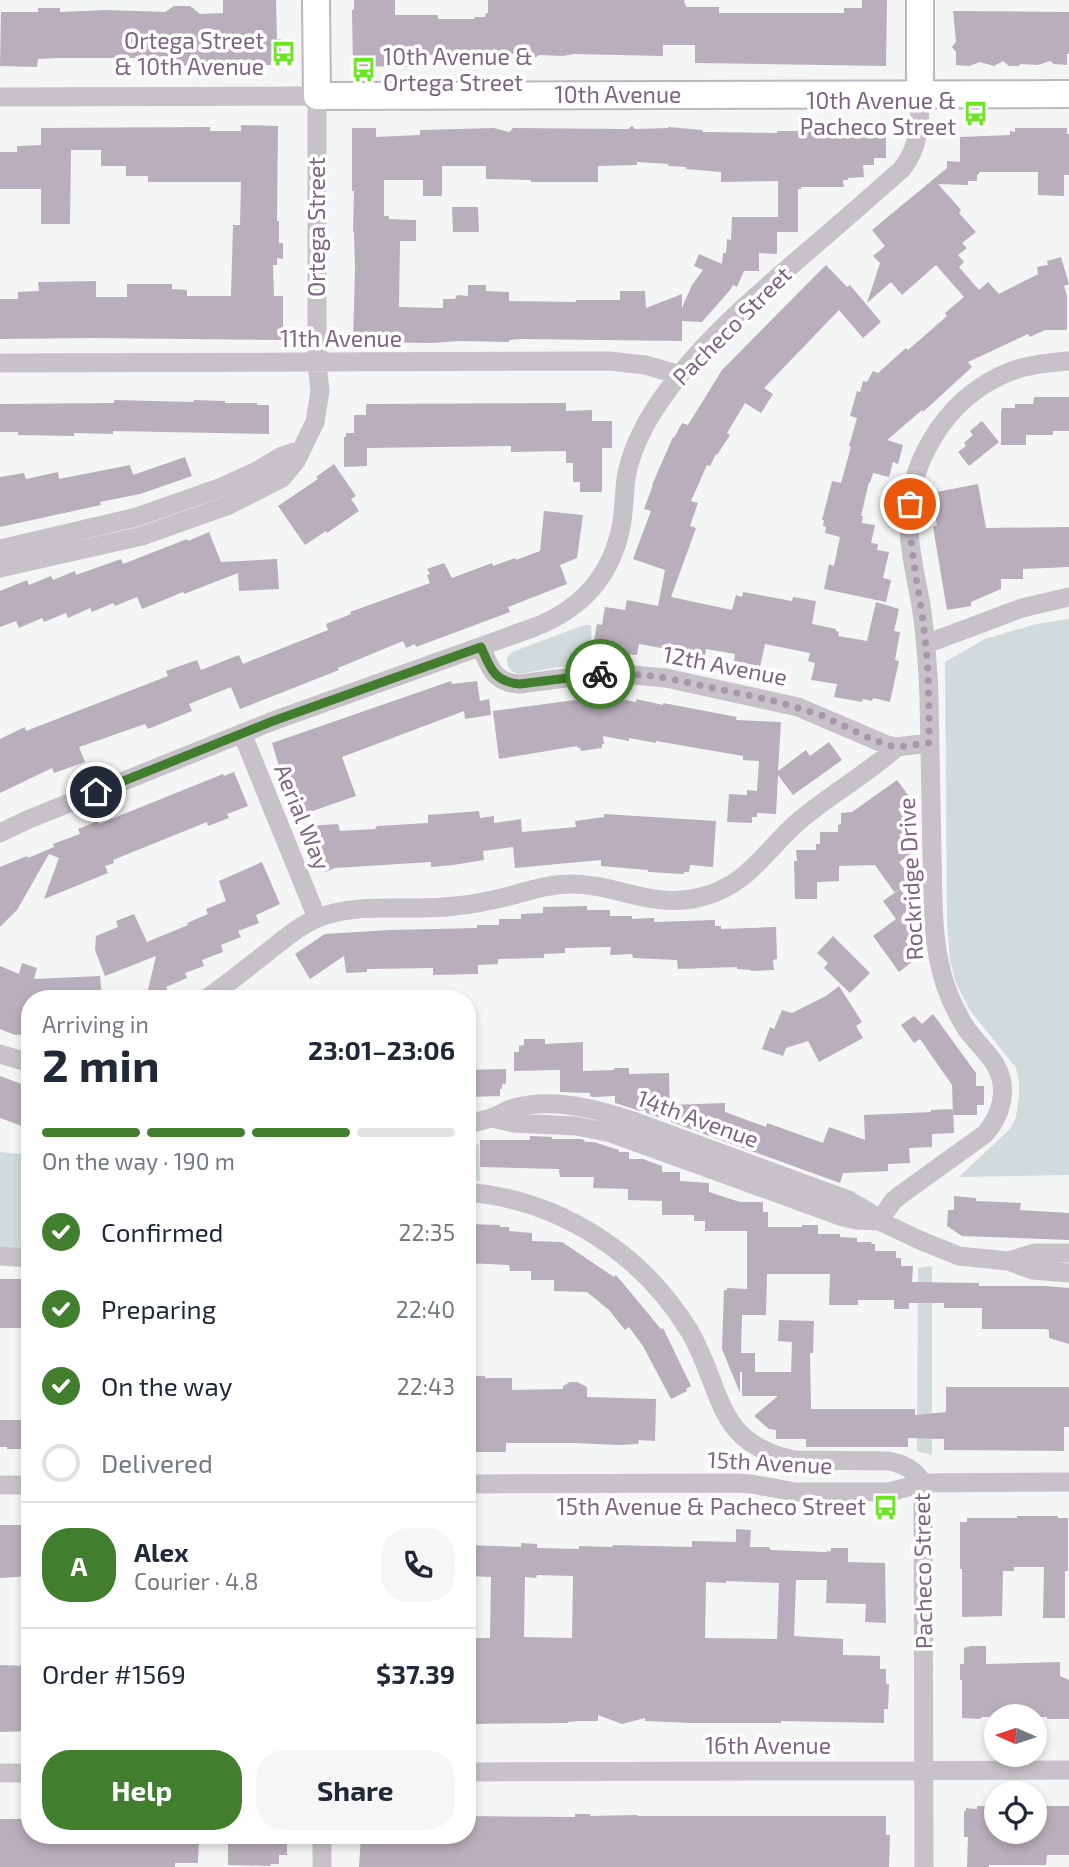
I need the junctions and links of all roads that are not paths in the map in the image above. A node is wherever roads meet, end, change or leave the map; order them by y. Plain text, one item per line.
1 (316, 0) edge
2 (920, 0) edge
3 (920, 94) junction
4 (1069, 94) edge
5 (317, 96) junction
6 (0, 97) edge
7 (1069, 361) edge
8 (0, 363) edge
9 (317, 364) junction
10 (680, 375) junction
11 (301, 450) junction
12 (0, 549) edge
13 (0, 568) edge
14 (1069, 597) edge
15 (926, 644) junction
16 (481, 647) junction
17 (242, 733) junction
18 (929, 743) junction
19 (897, 747) junction
20 (0, 833) edge
21 (317, 918) junction
22 (218, 990) edge
23 (0, 1054) edge
24 (21, 1060) edge
25 (476, 1122) edge
26 (476, 1193) edge
27 (878, 1220) junction
28 (1069, 1253) edge
29 (0, 1256) edge
30 (21, 1257) edge
31 (1008, 1261) junction
32 (1069, 1273) edge
33 (1069, 1482) edge
34 (923, 1483) junction
35 (476, 1484) edge
36 (0, 1485) edge
37 (21, 1485) edge
38 (924, 1770) junction
39 (1069, 1770) edge
40 (476, 1772) edge
41 (0, 1773) edge
42 (21, 1773) edge
43 (322, 1844) edge
44 (323, 1867) edge
45 (924, 1867) edge

1 - 5 street, Ortega Street
2 - 3 street, Pacheco Street
3 - 4 street, 10th Avenue
3 - 5 street, 10th Avenue
3 - 10 street, Pacheco Street
5 - 6 street, 10th Avenue
5 - 9 street, Ortega Street
7 - 15 street, Rockridge Drive
8 - 9 street, 11th Avenue
9 - 10 street, 11th Avenue
9 - 11 street, Ortega Street
10 - 16 street, Pacheco Street
11 - 12 street
11 - 13 street, Ortega Street
14 - 15 street
15 - 18 street, Rockridge Drive
16 - 17 street, Pacheco Street
16 - 19 street, 12th Avenue
17 - 20 street, Pacheco Street
17 - 21 street, Aerial Way
18 - 19 street, 12th Avenue
18 - 27 street, Rockridge Drive
19 - 21 street
21 - 22 street
23 - 24 street
25 - 27 street, 14th Avenue
26 - 34 street, Pacheco Street
27 - 31 street, 14th Avenue
28 - 31 street, 14th Avenue
29 - 30 street
31 - 32 street, 14th Avenue
33 - 34 street, 15th Avenue
34 - 35 street, 15th Avenue
34 - 38 street, Pacheco Street
36 - 37 street
38 - 39 street, 16th Avenue
38 - 40 street, 16th Avenue
38 - 45 street, Pacheco Street
41 - 42 street
43 - 44 street

